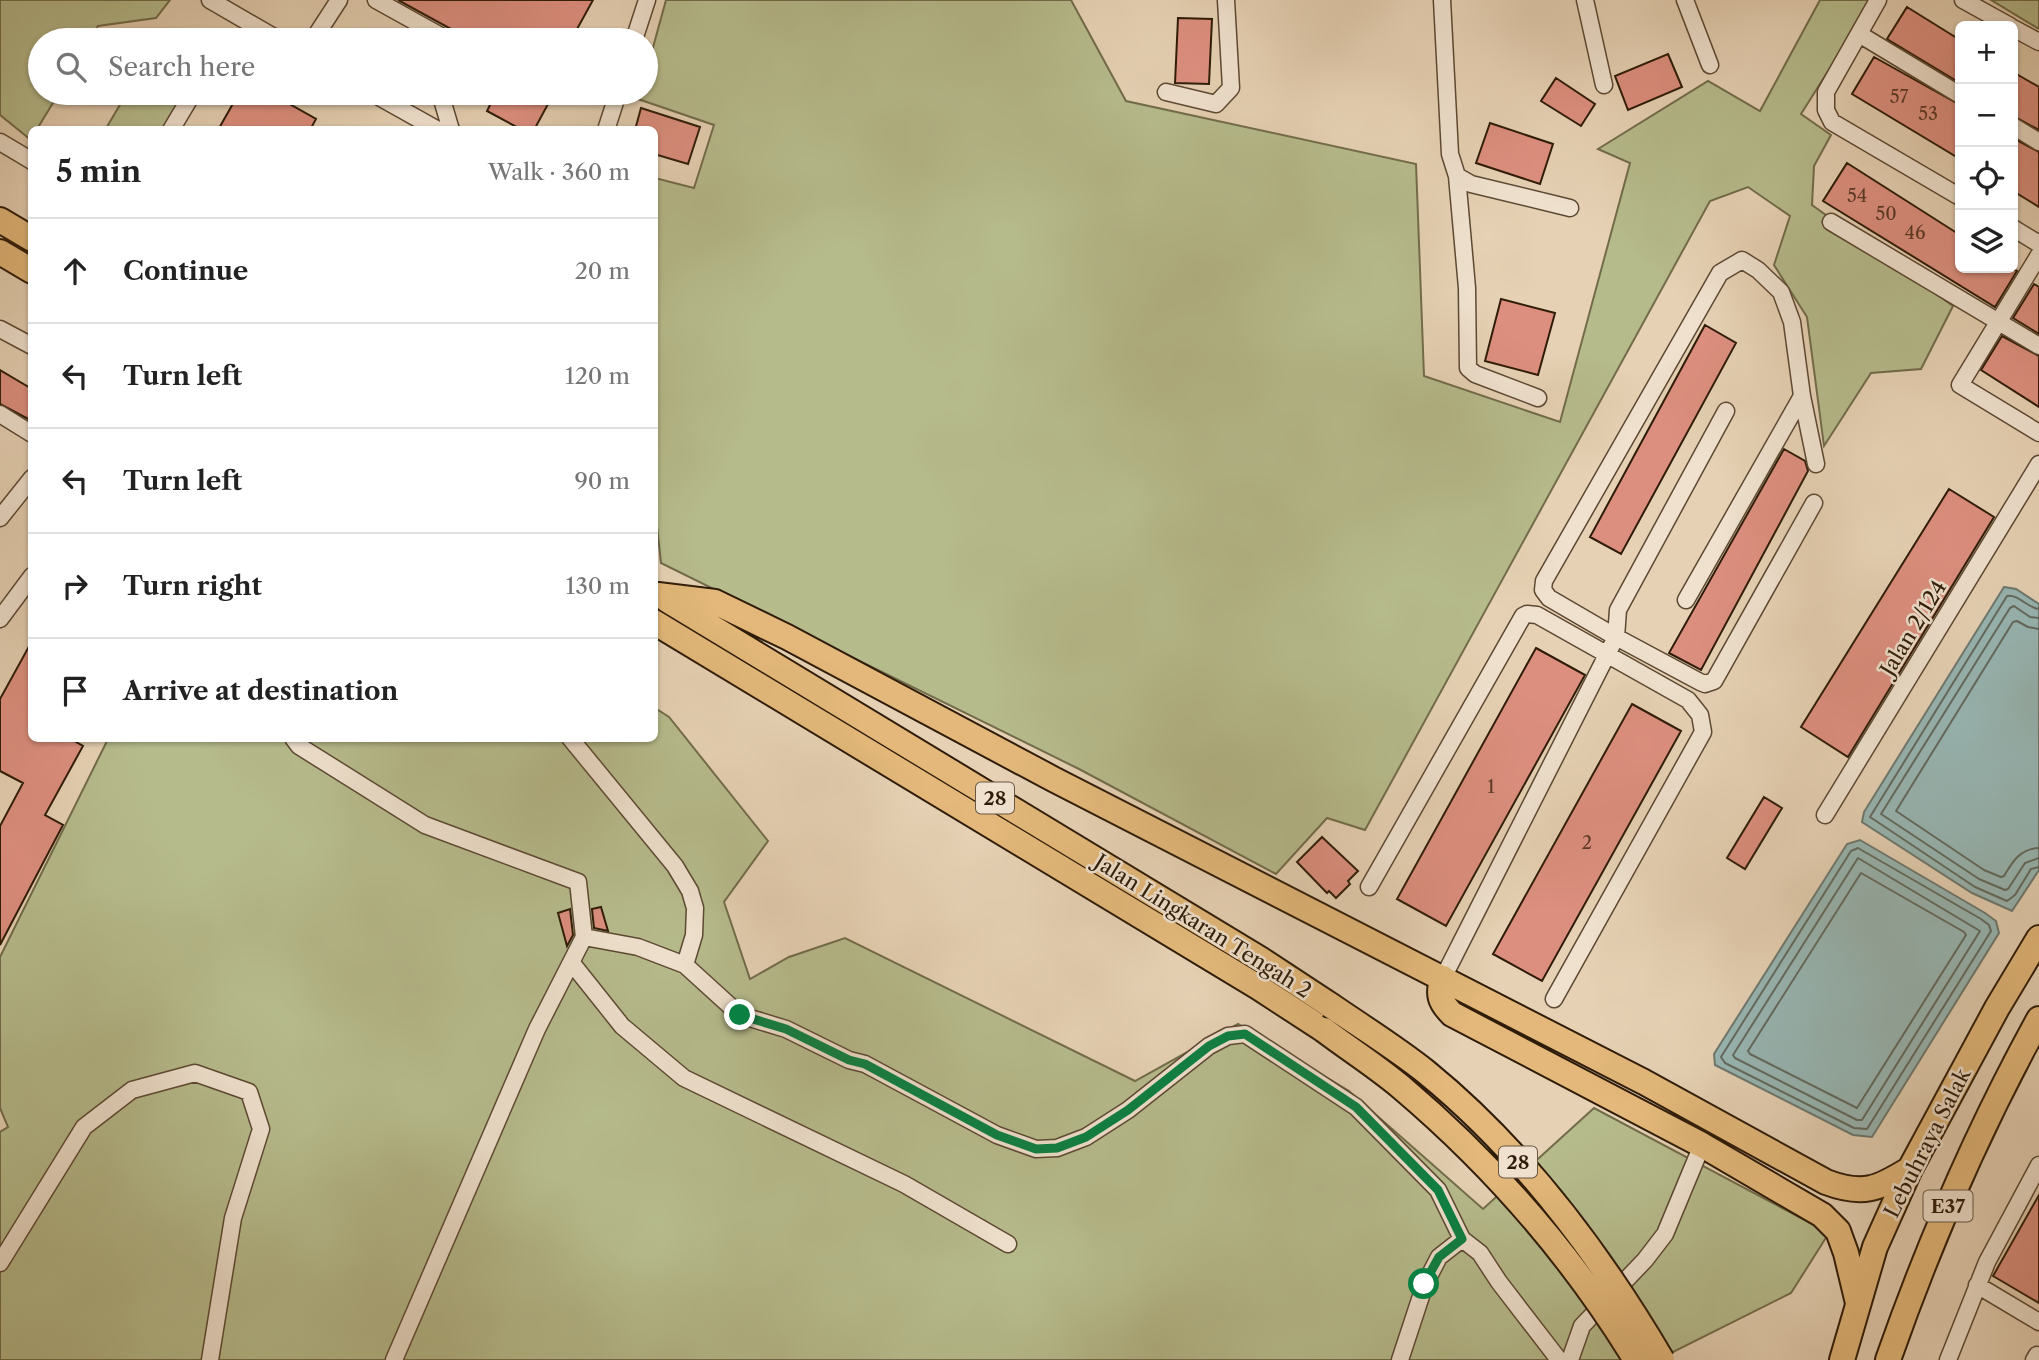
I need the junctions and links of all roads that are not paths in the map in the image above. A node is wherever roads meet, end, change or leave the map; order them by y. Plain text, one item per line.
1 (210, 0) edge
2 (340, 0) edge
3 (376, 0) edge
4 (647, 0) edge
5 (1226, 0) edge
6 (1442, 0) edge
7 (1584, 0) edge
8 (1685, 0) edge
9 (1878, 0) edge
10 (1963, 0) edge
11 (2000, 21) edge
12 (258, 28) edge
13 (321, 28) edge
14 (426, 28) edge
15 (638, 28) edge
16 (2018, 31) edge
17 (1859, 34) junction
18 (2039, 42) edge
19 (1710, 65) dead end
20 (1604, 85) dead end
21 (1166, 92) dead end
22 (1955, 92) edge
23 (186, 105) edge
24 (393, 105) edge
25 (444, 105) edge
26 (614, 105) edge
27 (173, 126) edge
28 (431, 126) edge
29 (450, 126) edge
30 (607, 126) edge
31 (2018, 129) edge
32 (0, 142) edge
33 (2039, 142) edge
34 (28, 159) edge
35 (1457, 176) junction
36 (1955, 194) edge
37 (1570, 208) dead end
38 (0, 220) edge
39 (1831, 222) dead end
40 (2018, 231) edge
41 (28, 237) edge
42 (2039, 244) edge
43 (0, 253) edge
44 (2039, 255) edge
45 (28, 269) edge
46 (1998, 320) junction
47 (0, 329) edge
48 (28, 344) edge
49 (2039, 346) edge
50 (1802, 396) junction
51 (1538, 398) dead end
52 (1726, 411) dead end
53 (0, 414) edge
54 (28, 432) edge
55 (2039, 433) edge
56 (1816, 464) dead end
57 (2039, 464) edge
58 (28, 483) edge
59 (1814, 503) dead end
60 (0, 517) edge
61 (28, 581) edge
62 (658, 594) edge
63 (658, 595) edge
64 (1686, 600) dead end
65 (0, 619) edge
66 (658, 624) edge
67 (1616, 637) junction
68 (1608, 655) junction
69 (296, 742) edge
70 (573, 742) edge
71 (1825, 815) dead end
72 (1369, 887) dead end
73 (584, 937) junction
74 (2039, 938) edge
75 (571, 962) junction
76 (685, 965) junction
77 (1443, 978) junction
78 (1554, 999) dead end
79 (2039, 1019) edge
80 (1702, 1145) junction
81 (2039, 1166) edge
82 (1910, 1170) junction
83 (1462, 1239) junction
84 (1008, 1244) dead end
85 (0, 1263) edge
86 (1977, 1285) junction
87 (1858, 1303) junction
88 (2039, 1322) edge
89 (1958, 1329) junction
90 (210, 1360) edge
91 (394, 1360) edge
92 (1400, 1360) edge
93 (1559, 1360) edge
94 (1570, 1360) edge
95 (1636, 1360) edge
96 (1662, 1360) edge
97 (1842, 1360) edge
98 (1888, 1360) edge
99 (1948, 1360) edge
100 (1957, 1360) edge

1 - 12 street
2 - 13 street
3 - 14 street
4 - 15 street
5 - 21 street
6 - 35 street
7 - 20 street
8 - 19 street
9 - 17 street
10 - 11 street
16 - 18 street
17 - 22 street
17 - 36 street
23 - 27 street
24 - 28 street
25 - 29 street
26 - 30 street
31 - 33 street
32 - 34 street
35 - 37 street
35 - 51 street
38 - 41 highway
39 - 46 street
40 - 42 street
43 - 45 highway
44 - 46 street
46 - 49 street
46 - 55 street
47 - 48 street
50 - 56 street
50 - 64 street
50 - 67 street
52 - 67 street
53 - 54 street
57 - 71 street, Jalan 2/124
58 - 60 street
59 - 67 street
61 - 65 street
62 - 77 highway
63 - 96 highway, Jalan Lingkaran Tengah 2 / 28, bridge
66 - 95 highway, Jalan Lingkaran Tengah 2 / 28, bridge
67 - 68 street
68 - 72 street
68 - 77 street
68 - 78 street
69 - 73 street
70 - 76 street
73 - 75 street
73 - 76 street
74 - 82 highway, Lebuhraya Salak / E37
75 - 84 street
75 - 91 street
76 - 83 street
77 - 80 highway
77 - 82 highway
79 - 98 highway, Lebuhraya Salak / E37
80 - 87 highway
80 - 94 street
81 - 86 street
82 - 87 highway, Lebuhraya Salak / E37
83 - 92 street
83 - 93 street
85 - 90 street
86 - 88 street
86 - 89 street
87 - 97 highway, Lebuhraya Salak / E37
89 - 99 street
89 - 100 street

